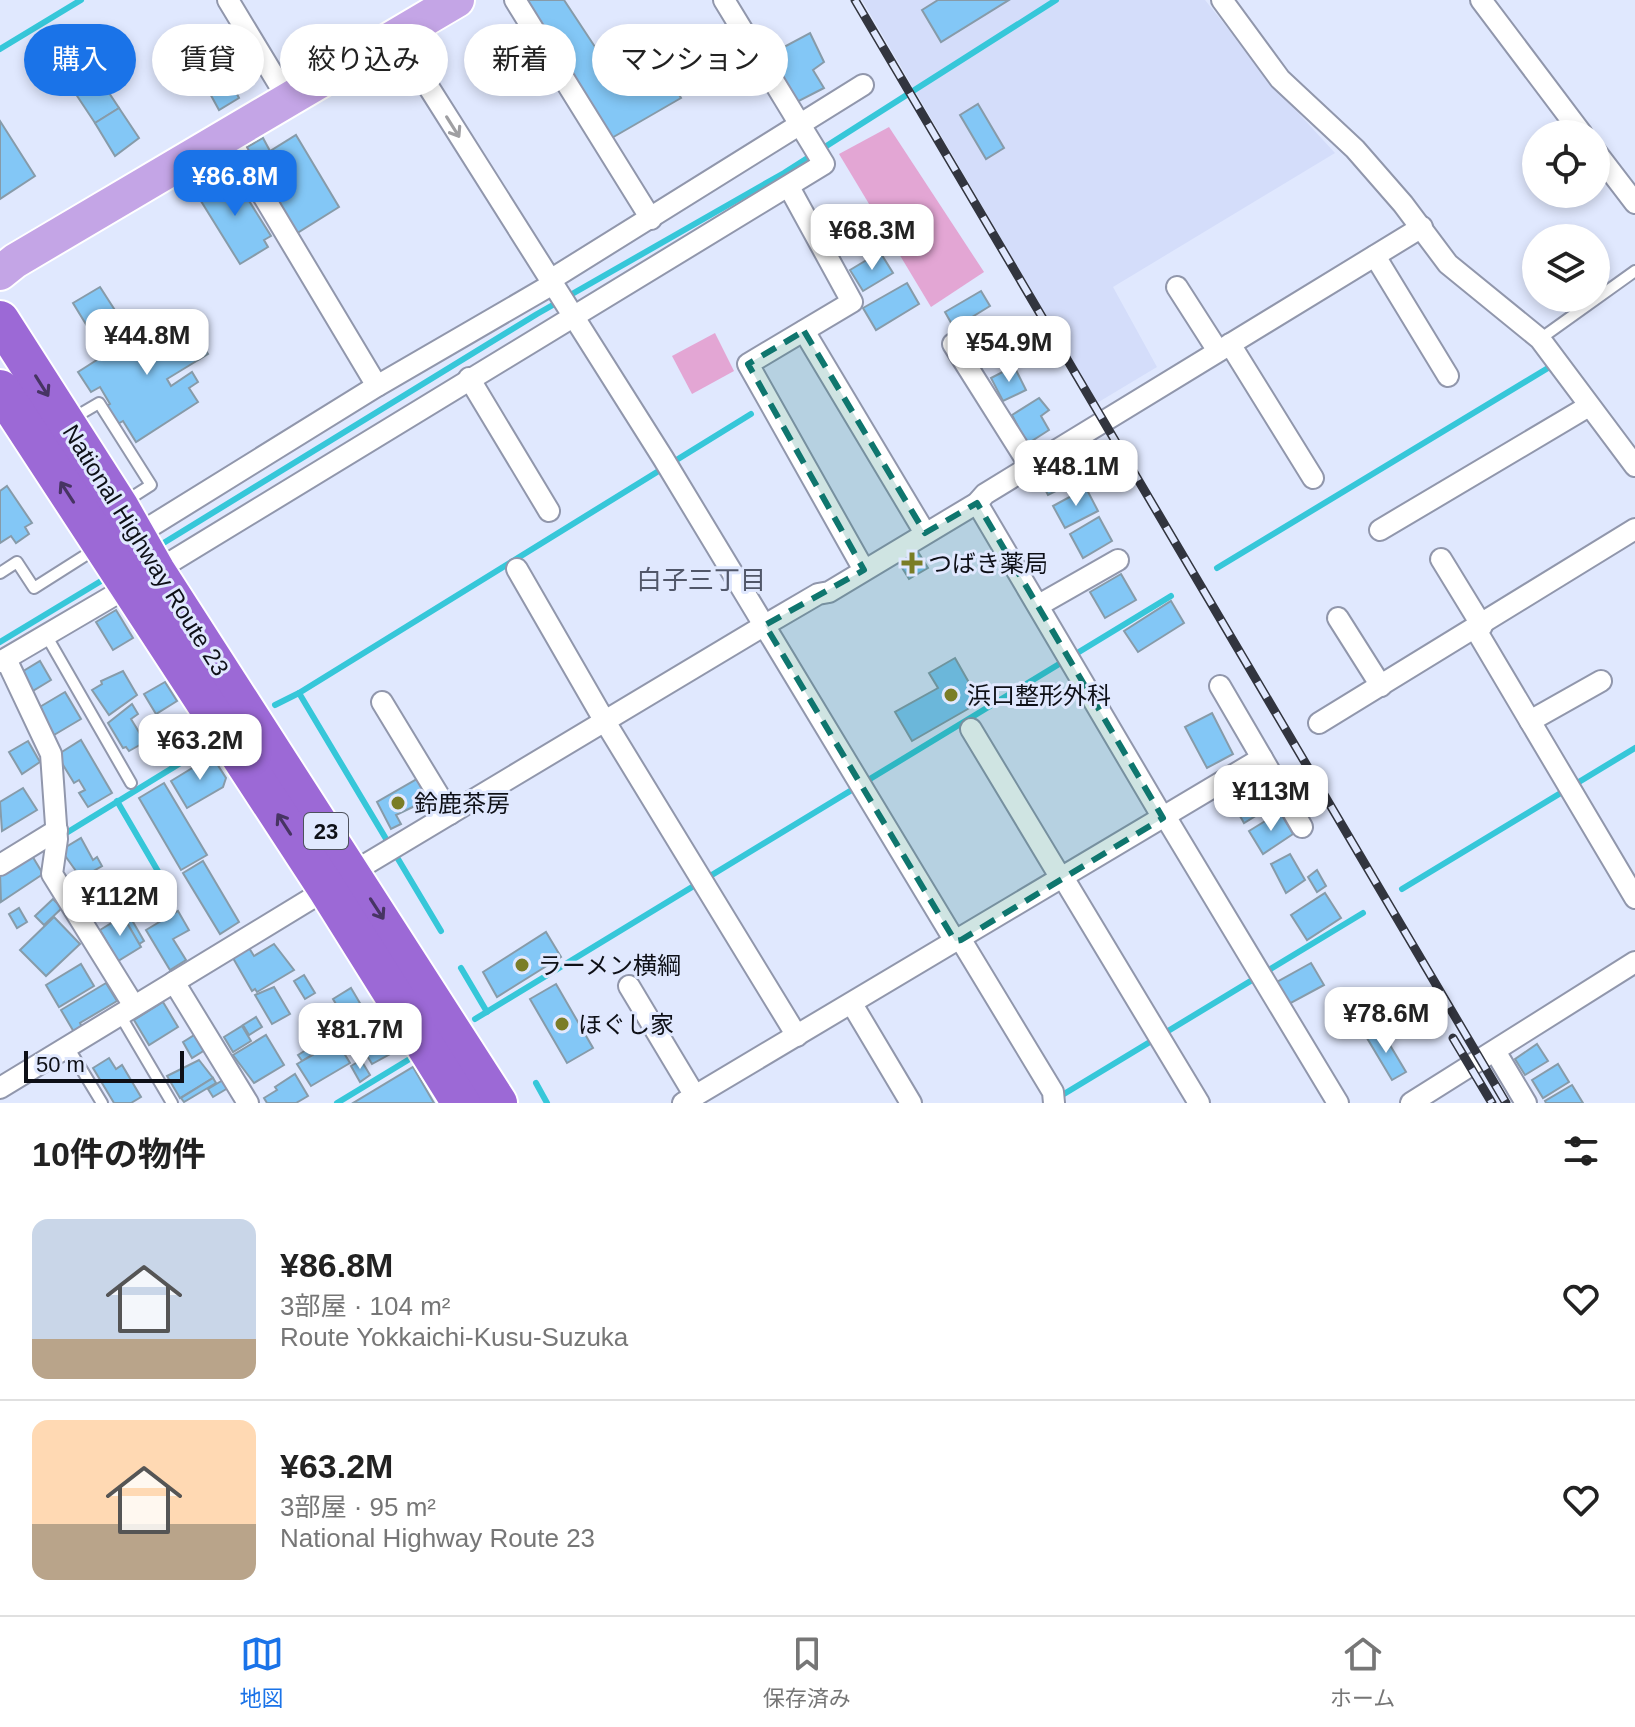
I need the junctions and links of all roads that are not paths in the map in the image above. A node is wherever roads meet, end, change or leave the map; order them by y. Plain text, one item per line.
1 (228, 0) edge
2 (457, 0) edge
3 (515, 0) edge
4 (724, 0) edge
5 (1222, 0) edge
6 (1481, 0) edge
7 (418, 24) edge
8 (863, 85) dead end
9 (297, 96) edge
10 (434, 96) edge
11 (289, 101) junction
12 (1571, 120) edge
13 (803, 129) junction
14 (228, 137) junction
15 (1610, 170) edge
16 (789, 187) junction
17 (1635, 203) edge
18 (651, 219) junction
19 (1422, 227) junction
20 (1375, 256) junction
21 (1635, 271) edge
22 (0, 273) edge
23 (551, 285) junction
24 (1177, 287) dead end
25 (571, 317) junction
26 (0, 320) edge
27 (804, 331) junction
28 (1540, 339) junction
29 (953, 344) dead end
30 (1224, 347) junction
31 (1448, 376) dead end
32 (469, 378) junction
33 (377, 386) junction
34 (0, 389) edge
35 (1589, 406) junction
36 (1030, 466) junction
37 (1635, 466) edge
38 (1313, 478) dead end
39 (977, 503) junction
40 (549, 511) dead end
41 (1635, 529) edge
42 (1380, 530) dead end
43 (925, 533) junction
44 (128, 556) junction
45 (1441, 559) dead end
46 (1118, 560) dead end
47 (517, 569) dead end
48 (864, 570) junction
49 (0, 573) edge
50 (1039, 605) junction
51 (1338, 618) dead end
52 (765, 625) junction
53 (1479, 628) junction
54 (46, 635) junction
55 (3, 661) edge
56 (1601, 681) dead end
57 (1220, 686) dead end
58 (1381, 686) junction
59 (382, 702) dead end
60 (604, 720) junction
61 (1530, 721) junction
62 (1319, 723) dead end
63 (971, 729) dead end
64 (1262, 758) junction
65 (131, 783) dead end
66 (450, 814) junction
67 (1164, 817) junction
68 (1302, 827) dead end
69 (57, 830) junction
70 (0, 865) edge
71 (354, 872) junction
72 (1063, 880) junction
73 (1635, 898) edge
74 (958, 941) junction
75 (1635, 962) edge
76 (174, 982) junction
77 (629, 986) dead end
78 (852, 1004) junction
79 (127, 1010) junction
80 (797, 1036) junction
81 (68, 1047) junction
82 (1495, 1051) junction
83 (0, 1088) edge
84 (1054, 1098) edge
85 (689, 1099) edge
86 (102, 1103) edge
87 (172, 1103) edge
88 (248, 1103) edge
89 (461, 1103) edge
90 (498, 1103) edge
91 (911, 1103) edge
92 (1199, 1103) edge
93 (1338, 1103) edge
94 (1411, 1103) edge
95 (1526, 1103) edge

1 - 11 street
2 - 7 main road
3 - 18 street
4 - 13 street
5 - 19 street
6 - 12 street
8 - 13 street
9 - 11 main road
10 -> 23 street
11 - 14 main road
13 - 16 street
13 - 18 street
14 - 22 main road
14 - 33 street
15 - 17 street
16 - 25 street
16 - 27 street
18 - 23 street
19 - 20 street
19 - 28 street
20 - 30 street
20 - 31 street
21 - 28 lane
23 - 25 street
23 - 33 street
24 - 30 street
25 - 32 street
25 - 52 street
26 -> 44 highway, National Highway Route 23 / 23
27 - 43 street
27 - 48 street
28 - 35 street
29 - 36 street
30 - 36 street
30 - 38 street
32 - 40 street
32 - 44 street
33 - 44 street
44 -> 34 highway, National Highway Route 23 / 23
35 - 37 street
35 - 42 street
36 - 39 street
39 - 43 street
39 - 50 street
41 - 53 street
43 - 48 street
44 - 49 lane
44 - 54 street
44 - 71 highway, National Highway Route 23 / 23
45 - 53 street
46 - 50 street
47 - 60 street
48 - 52 street
50 - 67 street
51 - 58 street
52 - 60 street
52 - 74 street
53 - 58 street
53 - 61 street
54 - 55 street
54 - 65 lane
55 - 69 street
56 - 61 street
57 - 64 street
58 - 62 street
59 - 66 street
60 - 66 street
60 - 80 street
61 - 73 street
63 - 72 street
64 - 67 street
64 - 68 street
66 - 71 street
67 - 72 street
67 - 93 street
69 - 70 street
69 - 79 street
71 - 76 street
71 - 89 highway, National Highway Route 23 / 23
71 -> 90 highway, National Highway Route 23 / 23
72 - 74 street
72 - 92 street
74 - 78 street
74 - 84 street
75 - 82 street
76 - 79 street
76 - 88 street
77 - 85 street
78 - 80 street
78 - 91 street
79 - 81 street
79 - 87 lane
80 - 85 street
81 - 83 street
81 - 86 lane
82 - 94 street
82 - 95 street

